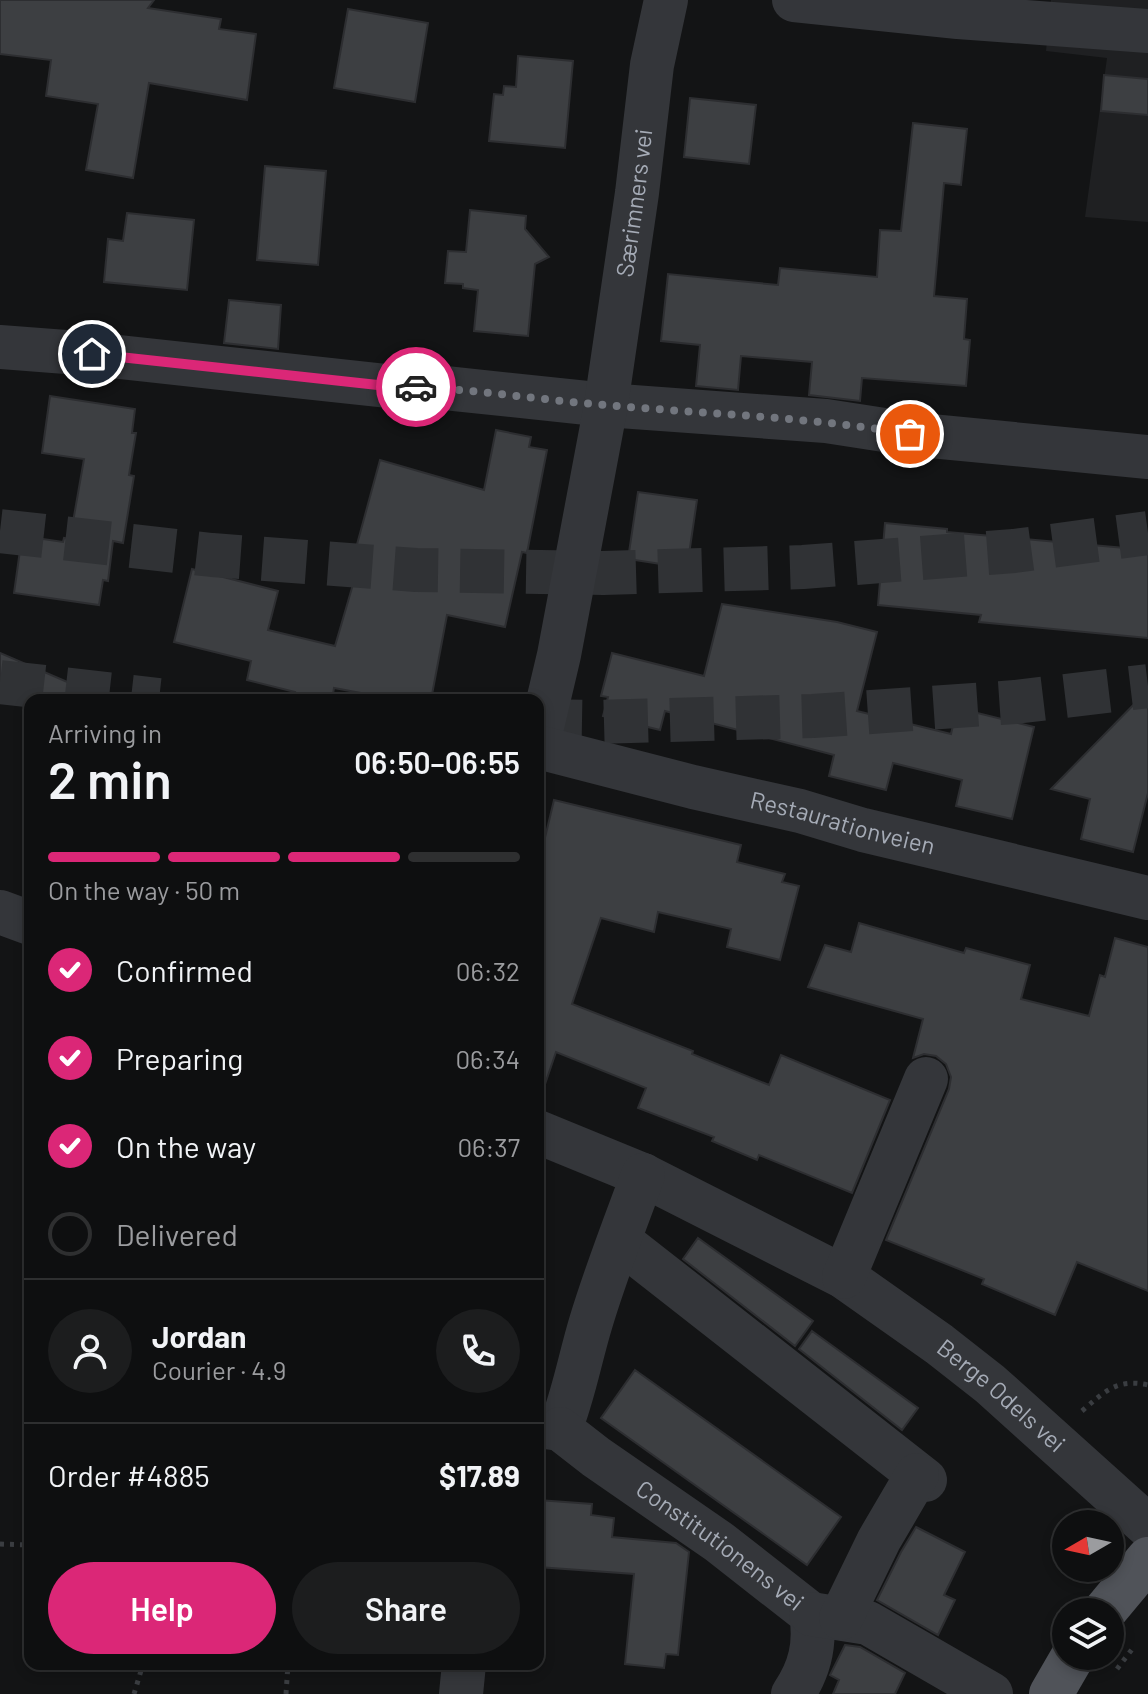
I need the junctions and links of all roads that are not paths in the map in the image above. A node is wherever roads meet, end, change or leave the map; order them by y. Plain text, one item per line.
1 (666, 0) edge
2 (794, 0) edge
3 (1148, 31) edge
4 (0, 347) edge
5 (606, 405) junction
6 (1148, 457) edge
7 (544, 719) edge
8 (544, 747) edge
9 (1148, 898) edge
10 (0, 912) edge
11 (24, 921) edge
12 (926, 1079) dead end
13 (544, 1134) edge
14 (643, 1175) junction
15 (620, 1241) junction
16 (844, 1277) junction
17 (549, 1428) edge
18 (1148, 1526) edge
19 (1148, 1559) edge
20 (1116, 1598) edge
21 (826, 1616) junction
22 (463, 1670) edge
23 (1065, 1670) edge
24 (461, 1694) edge
25 (793, 1694) edge
26 (991, 1694) edge
27 (1051, 1694) edge

1 - 5 street, Særimners vei
2 - 3 street
4 - 5 street
5 - 6 street
5 - 7 street, Særimners vei
8 - 9 street, Restaurationveien
10 - 11 street
12 - 16 street
13 - 14 street, Berge Odels vei
14 - 15 street, Constitutionens vei
14 - 16 street, Berge Odels vei
15 - 17 street, Constitutionens vei
15 - 21 street
16 - 18 street, Berge Odels vei
17 - 21 street, Constitutionens vei
19 - 20 main road
21 - 25 street, Constitutionens vei
21 - 26 street
22 - 24 street
23 - 27 main road

